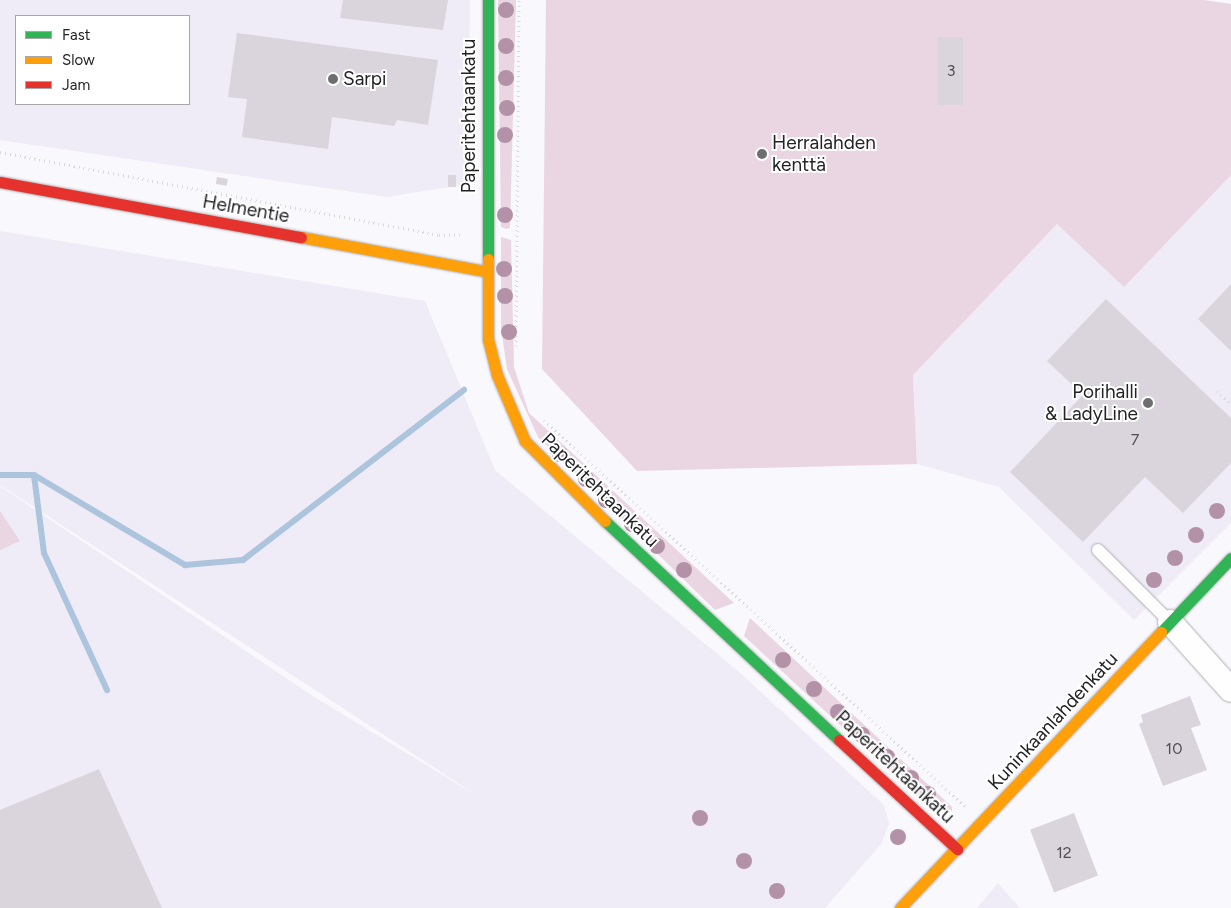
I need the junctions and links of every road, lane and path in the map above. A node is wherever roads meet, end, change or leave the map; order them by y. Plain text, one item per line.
1 (488, 0) edge
2 (519, 0) edge
3 (0, 152) edge
4 (0, 182) edge
5 (517, 233) junction
6 (486, 234) junction
7 (486, 271) junction
8 (517, 352) dead end
9 (1217, 391) dead end
10 (1231, 404) edge
11 (537, 411) dead end
12 (1098, 550) dead end
13 (1231, 558) edge
14 (1170, 622) junction
15 (1231, 690) edge
16 (982, 822) junction
17 (957, 849) junction
18 (900, 908) edge

1 - 6 street, Paperitehtaankatu
2 - 5 path
3 - 6 path
4 - 7 street, Helmentie
5 - 6 path
5 - 8 path
6 - 7 street, Paperitehtaankatu
7 - 17 street, Paperitehtaankatu
9 - 10 path
11 - 16 path
12 - 14 lane
13 - 14 street, Kuninkaanlahdenkatu
14 - 15 street
14 - 16 street, Kuninkaanlahdenkatu
16 - 17 street, Kuninkaanlahdenkatu
17 - 18 street, Kuninkaanlahdenkatu

